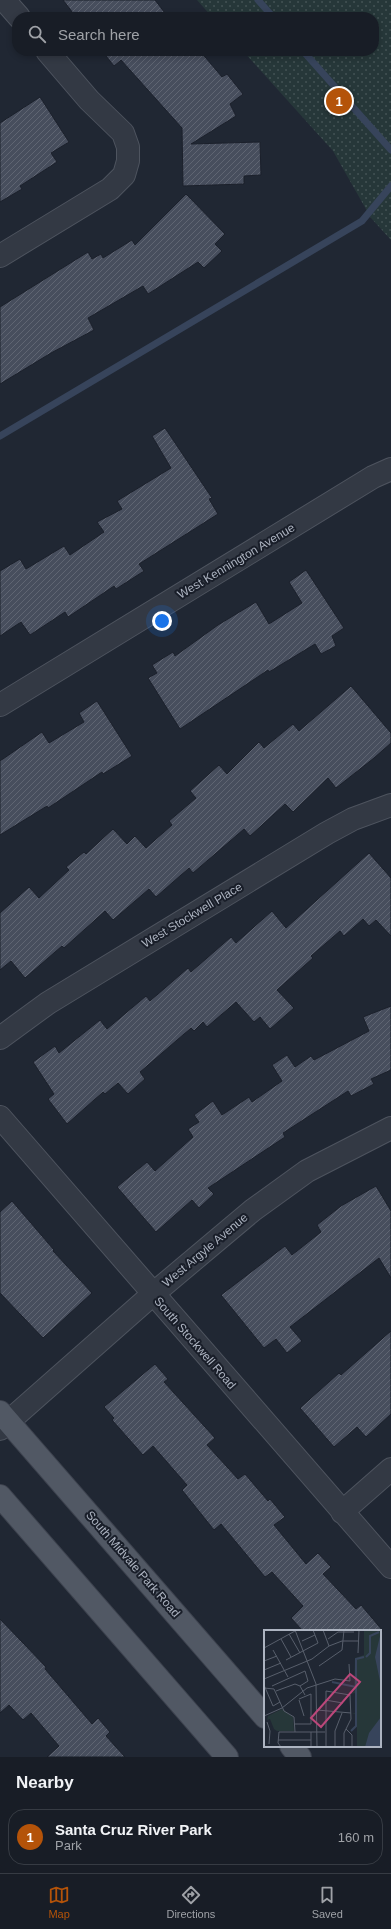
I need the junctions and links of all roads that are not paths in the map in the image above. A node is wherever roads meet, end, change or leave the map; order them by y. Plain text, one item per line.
1 (4, 0) edge
2 (15, 12) edge
3 (51, 56) edge
4 (0, 256) edge
5 (391, 470) edge
6 (0, 705) edge
7 (391, 805) edge
8 (0, 1038) edge
9 (0, 1117) edge
10 (391, 1128) edge
11 (153, 1294) junction
12 (3, 1421) edge
13 (391, 1469) edge
14 (0, 1496) edge
15 (342, 1512) junction
16 (391, 1568) edge
17 (264, 1716) edge
18 (292, 1747) edge
19 (227, 1757) edge
20 (300, 1757) edge

1 - 2 street
3 - 4 street
5 - 6 street, West Kennington Avenue
7 - 8 street, West Stockwell Place
9 - 11 street, South Stockwell Road
10 - 11 street, West Argyle Avenue
11 - 12 street, West Argyle Avenue
11 - 15 street, South Stockwell Road
12 - 17 main road, South Midvale Park Road
13 - 15 street
14 - 19 main road
15 - 16 street, South Stockwell Road
18 - 20 main road

